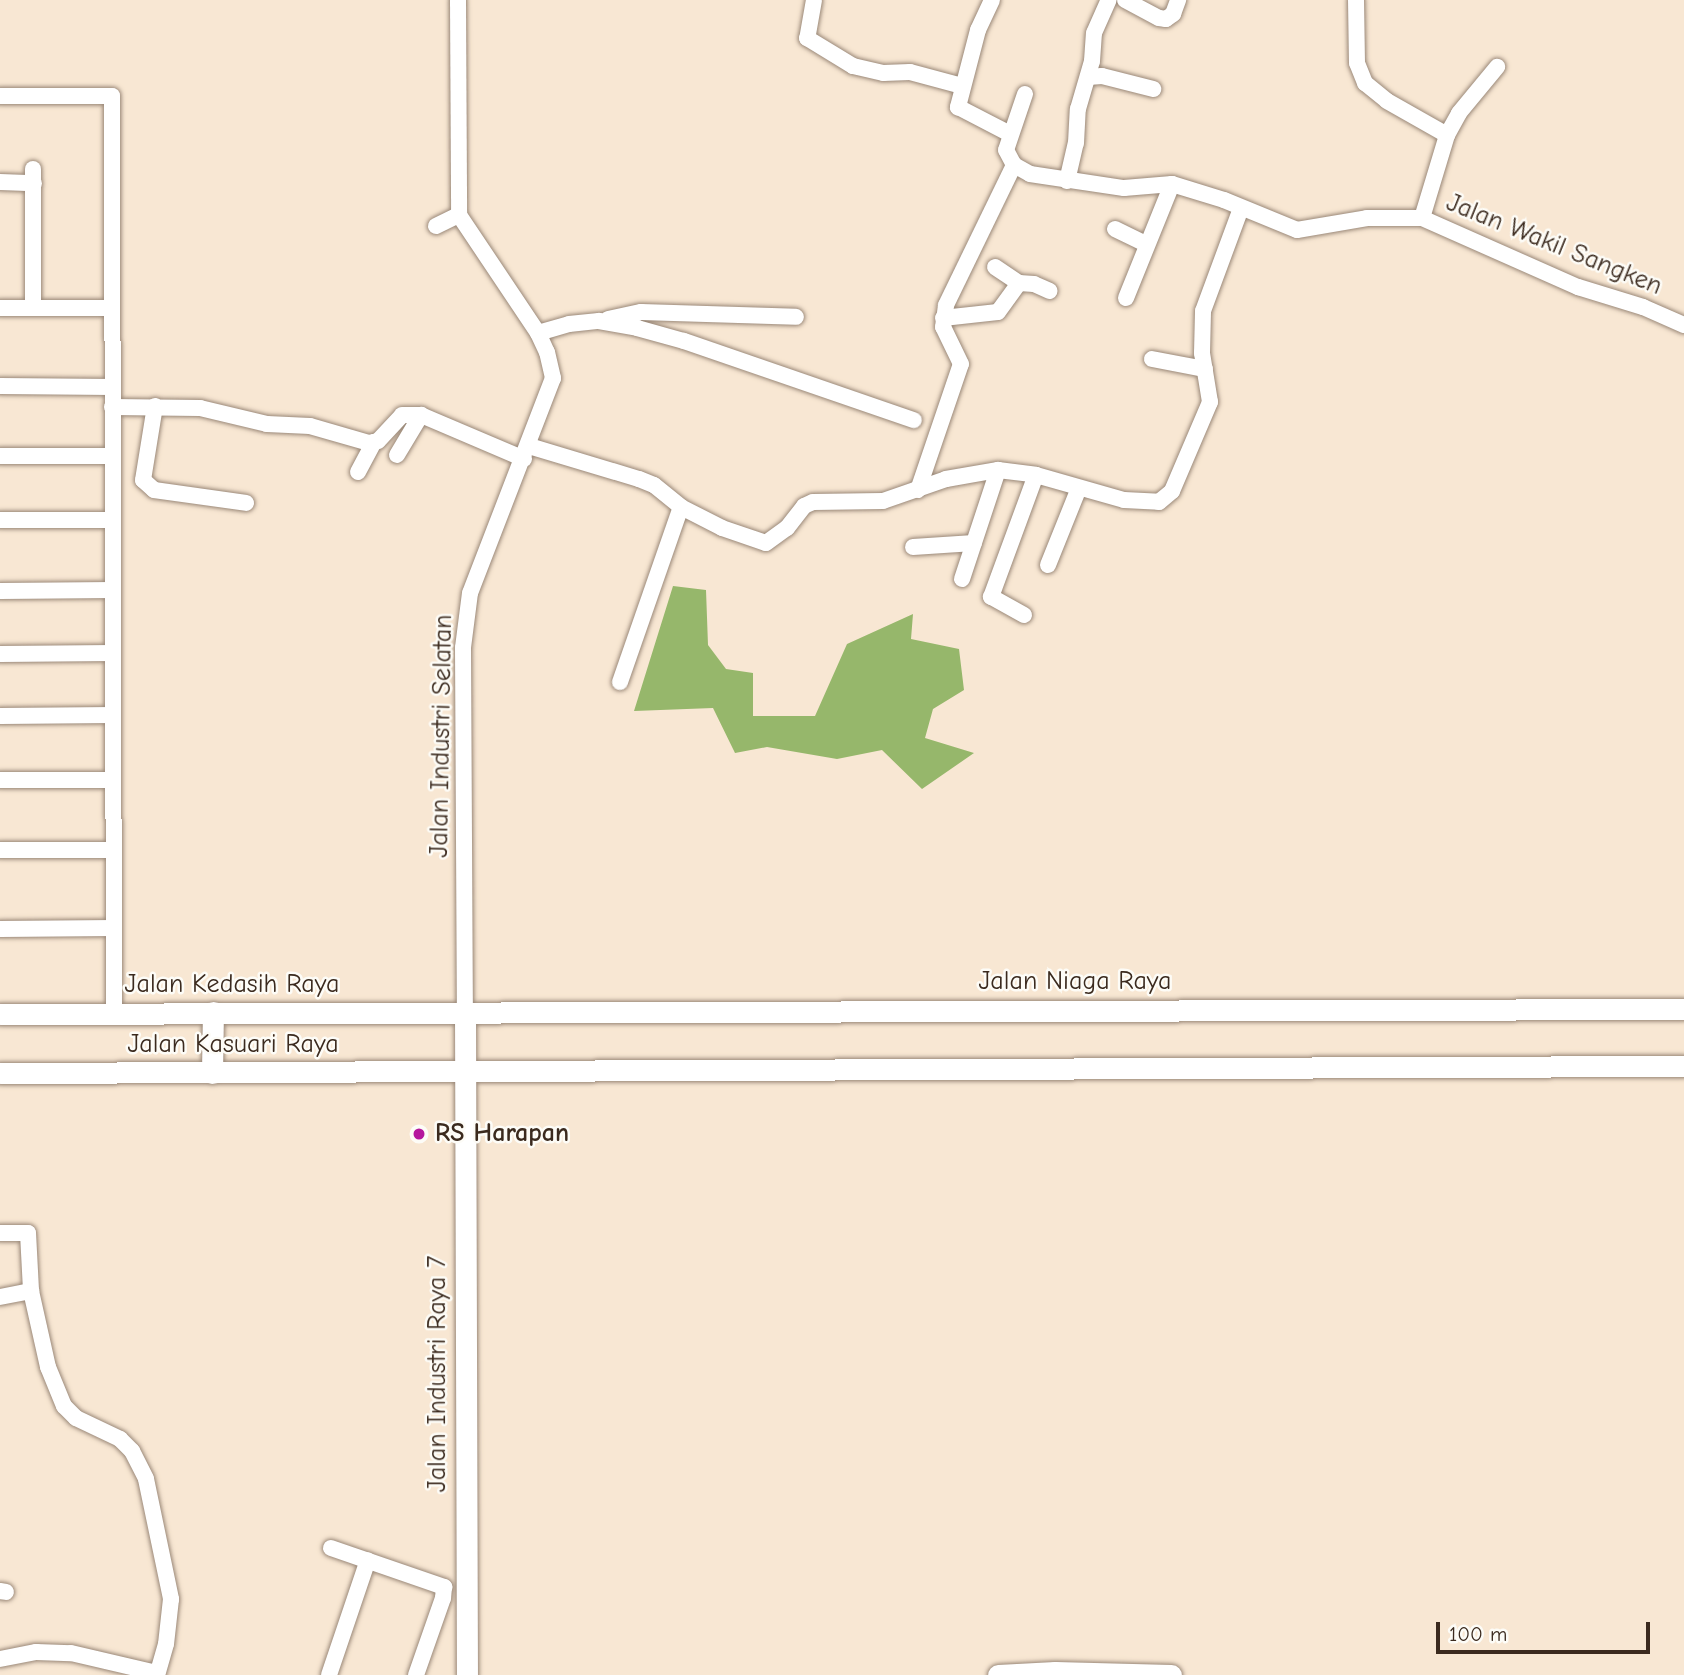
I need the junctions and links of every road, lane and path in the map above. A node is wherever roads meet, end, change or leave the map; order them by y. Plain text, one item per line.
1 (458, 0) edge
2 (814, 0) edge
3 (992, 0) edge
4 (1109, 0) edge
5 (1125, 0) edge
6 (1178, 0) edge
7 (1356, 0) edge
8 (1497, 67) dead end
9 (1088, 77) junction
10 (962, 86) junction
11 (1153, 89) dead end
12 (1025, 94) dead end
13 (0, 96) edge
14 (1010, 134) junction
15 (1447, 135) junction
16 (1014, 165) junction
17 (1067, 181) junction
18 (0, 182) edge
19 (1172, 184) junction
20 (1241, 208) junction
21 (459, 215) junction
22 (1422, 218) junction
23 (436, 226) dead end
24 (1115, 229) dead end
25 (1146, 244) junction
26 (995, 267) dead end
27 (1019, 283) junction
28 (1050, 291) dead end
29 (1126, 298) dead end
30 (33, 307) junction
31 (0, 308) edge
32 (112, 309) junction
33 (796, 317) dead end
34 (943, 318) junction
35 (599, 321) junction
36 (1684, 325) edge
37 (538, 333) junction
38 (1152, 359) dead end
39 (1205, 369) junction
40 (0, 386) edge
41 (113, 387) junction
42 (155, 406) junction
43 (113, 407) junction
44 (421, 415) junction
45 (914, 420) dead end
46 (374, 442) junction
47 (527, 452) junction
48 (397, 455) dead end
49 (0, 456) edge
50 (113, 456) junction
51 (998, 470) junction
52 (358, 472) dead end
53 (1036, 475) junction
54 (1079, 488) junction
55 (918, 490) junction
56 (246, 503) dead end
57 (681, 508) junction
58 (0, 520) edge
59 (113, 520) junction
60 (974, 543) junction
61 (913, 547) dead end
62 (1048, 565) dead end
63 (962, 579) dead end
64 (113, 590) junction
65 (0, 591) edge
66 (1024, 615) dead end
67 (113, 653) junction
68 (0, 654) edge
69 (620, 682) dead end
70 (113, 715) junction
71 (0, 716) edge
72 (0, 780) edge
73 (113, 780) junction
74 (0, 850) edge
75 (113, 850) junction
76 (114, 928) junction
77 (0, 929) edge
78 (1684, 1009) edge
79 (465, 1011) junction
80 (214, 1012) junction
81 (114, 1013) junction
82 (0, 1014) edge
83 (1684, 1066) edge
84 (0, 1073) edge
85 (212, 1073) junction
86 (467, 1073) junction
87 (0, 1233) edge
88 (31, 1291) junction
89 (0, 1297) edge
90 (331, 1548) dead end
91 (368, 1560) junction
92 (0, 1659) edge
93 (157, 1674) edge
94 (329, 1675) edge
95 (416, 1675) edge
96 (467, 1675) edge
97 (998, 1675) edge
98 (1171, 1675) edge

1 - 21 street
2 - 10 street
3 - 10 street
4 - 9 street
5 - 6 street
7 - 15 street
8 - 15 street
9 - 11 street
9 - 17 street
10 - 14 street
12 - 14 street
13 - 32 street
14 - 16 street
15 - 22 street
16 - 17 street
16 - 34 street
17 - 19 street
18 - 30 street
19 - 20 street, Jalan Wakil Sangken
19 - 25 street
20 - 22 street, Jalan Wakil Sangken
20 - 39 street
21 - 23 street
21 - 37 street, Jalan Industri Selatan
22 - 36 street, Jalan Wakil Sangken
24 - 25 street
25 - 29 street
26 - 27 street
27 - 28 street
27 - 34 street
30 - 31 street
30 - 32 street
32 - 41 street
33 - 35 street
34 - 55 street
35 - 37 street
35 - 45 street
37 - 47 street, Jalan Industri Selatan
38 - 39 street
39 - 54 street
40 - 41 street
41 - 43 street
42 - 43 street
42 - 46 street
42 - 56 street
43 - 50 street
44 - 46 street
44 - 47 street
44 - 48 street
46 - 52 street
47 - 57 street
47 - 79 street, Jalan Industri Selatan
49 - 50 street
50 - 59 street
51 - 53 street
51 - 55 street
51 - 60 street
53 - 54 street
53 - 66 street
54 - 62 street
55 - 57 street
57 - 69 street
58 - 59 street
59 - 64 street
60 - 61 street
60 - 63 street
64 - 65 street
64 - 67 street
67 - 68 street
67 - 70 street
70 - 71 street
70 - 73 street
72 - 73 street
73 - 75 street
74 - 75 street
75 - 76 street
76 - 77 street
76 - 81 street
78 - 79 main road, Jalan Niaga Raya
79 - 80 main road, Jalan Kedasih Raya
79 - 86 main road, Jalan Industri Raya 7
80 - 81 main road, Jalan Kedasih Raya
80 - 85 main road
81 - 82 main road, Jalan Kedasih Raya
83 - 86 main road
84 - 85 main road, Jalan Kasuari Raya
85 - 86 main road, Jalan Kasuari Raya
86 - 96 main road, Jalan Industri Raya 7
87 - 88 street
88 - 89 street
88 - 93 street
90 - 91 street
91 - 94 street
91 - 95 street
92 - 93 street
97 - 98 main road

